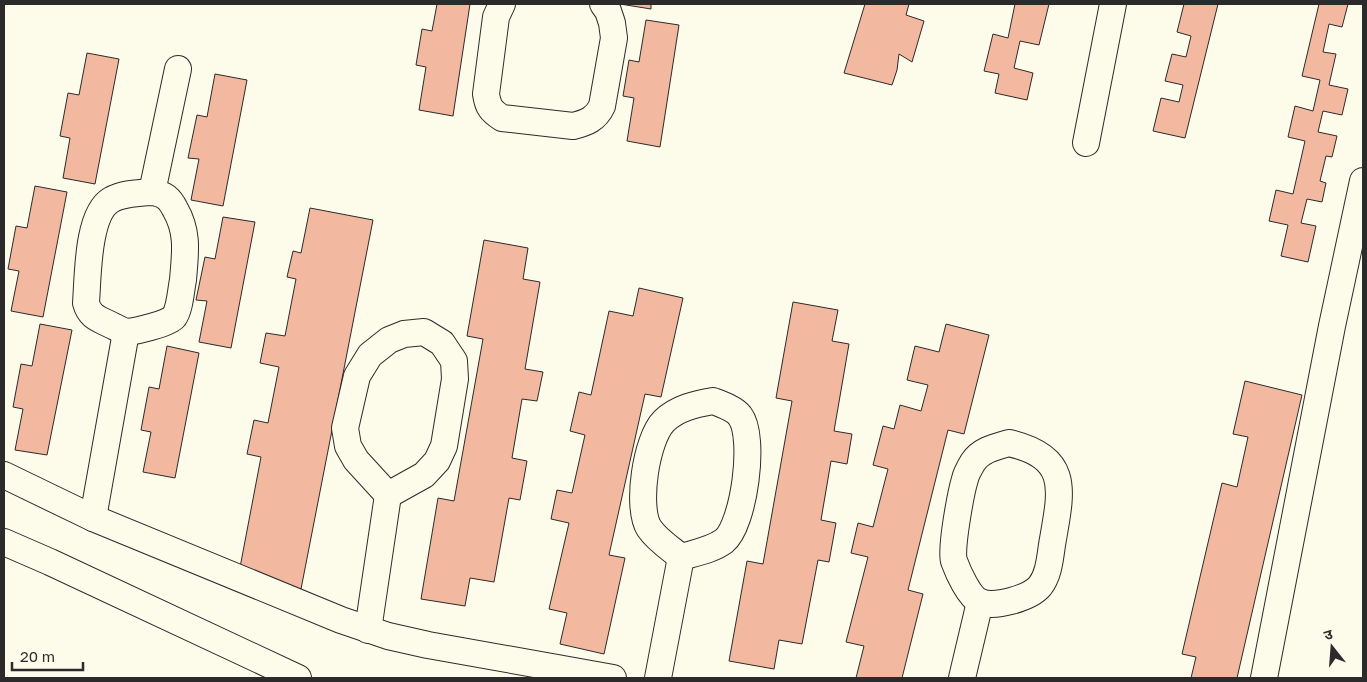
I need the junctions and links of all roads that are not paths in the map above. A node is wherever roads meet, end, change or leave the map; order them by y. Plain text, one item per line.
1 (502, 4) edge
2 (603, 4) edge
3 (1113, 4) edge
4 (178, 69) dead end
5 (1086, 143) dead end
6 (1363, 181) edge
7 (152, 192) junction
8 (126, 332) junction
9 (4, 475) edge
10 (388, 495) junction
11 (92, 518) junction
12 (4, 542) edge
13 (681, 557) junction
14 (980, 602) junction
15 (368, 630) junction
16 (298, 678) edge
17 (613, 678) edge
18 (658, 678) edge
19 (962, 678) edge
20 (1264, 678) edge

1 - 2 street
3 - 5 street
4 - 7 street
6 - 20 street
7 - 8 street
7 - 8 street
8 - 11 street
9 - 11 street
10 - 10 street
10 - 15 street
11 - 15 street
12 - 16 street
13 - 13 street
13 - 18 street
14 - 14 street
14 - 19 street
15 - 17 street

